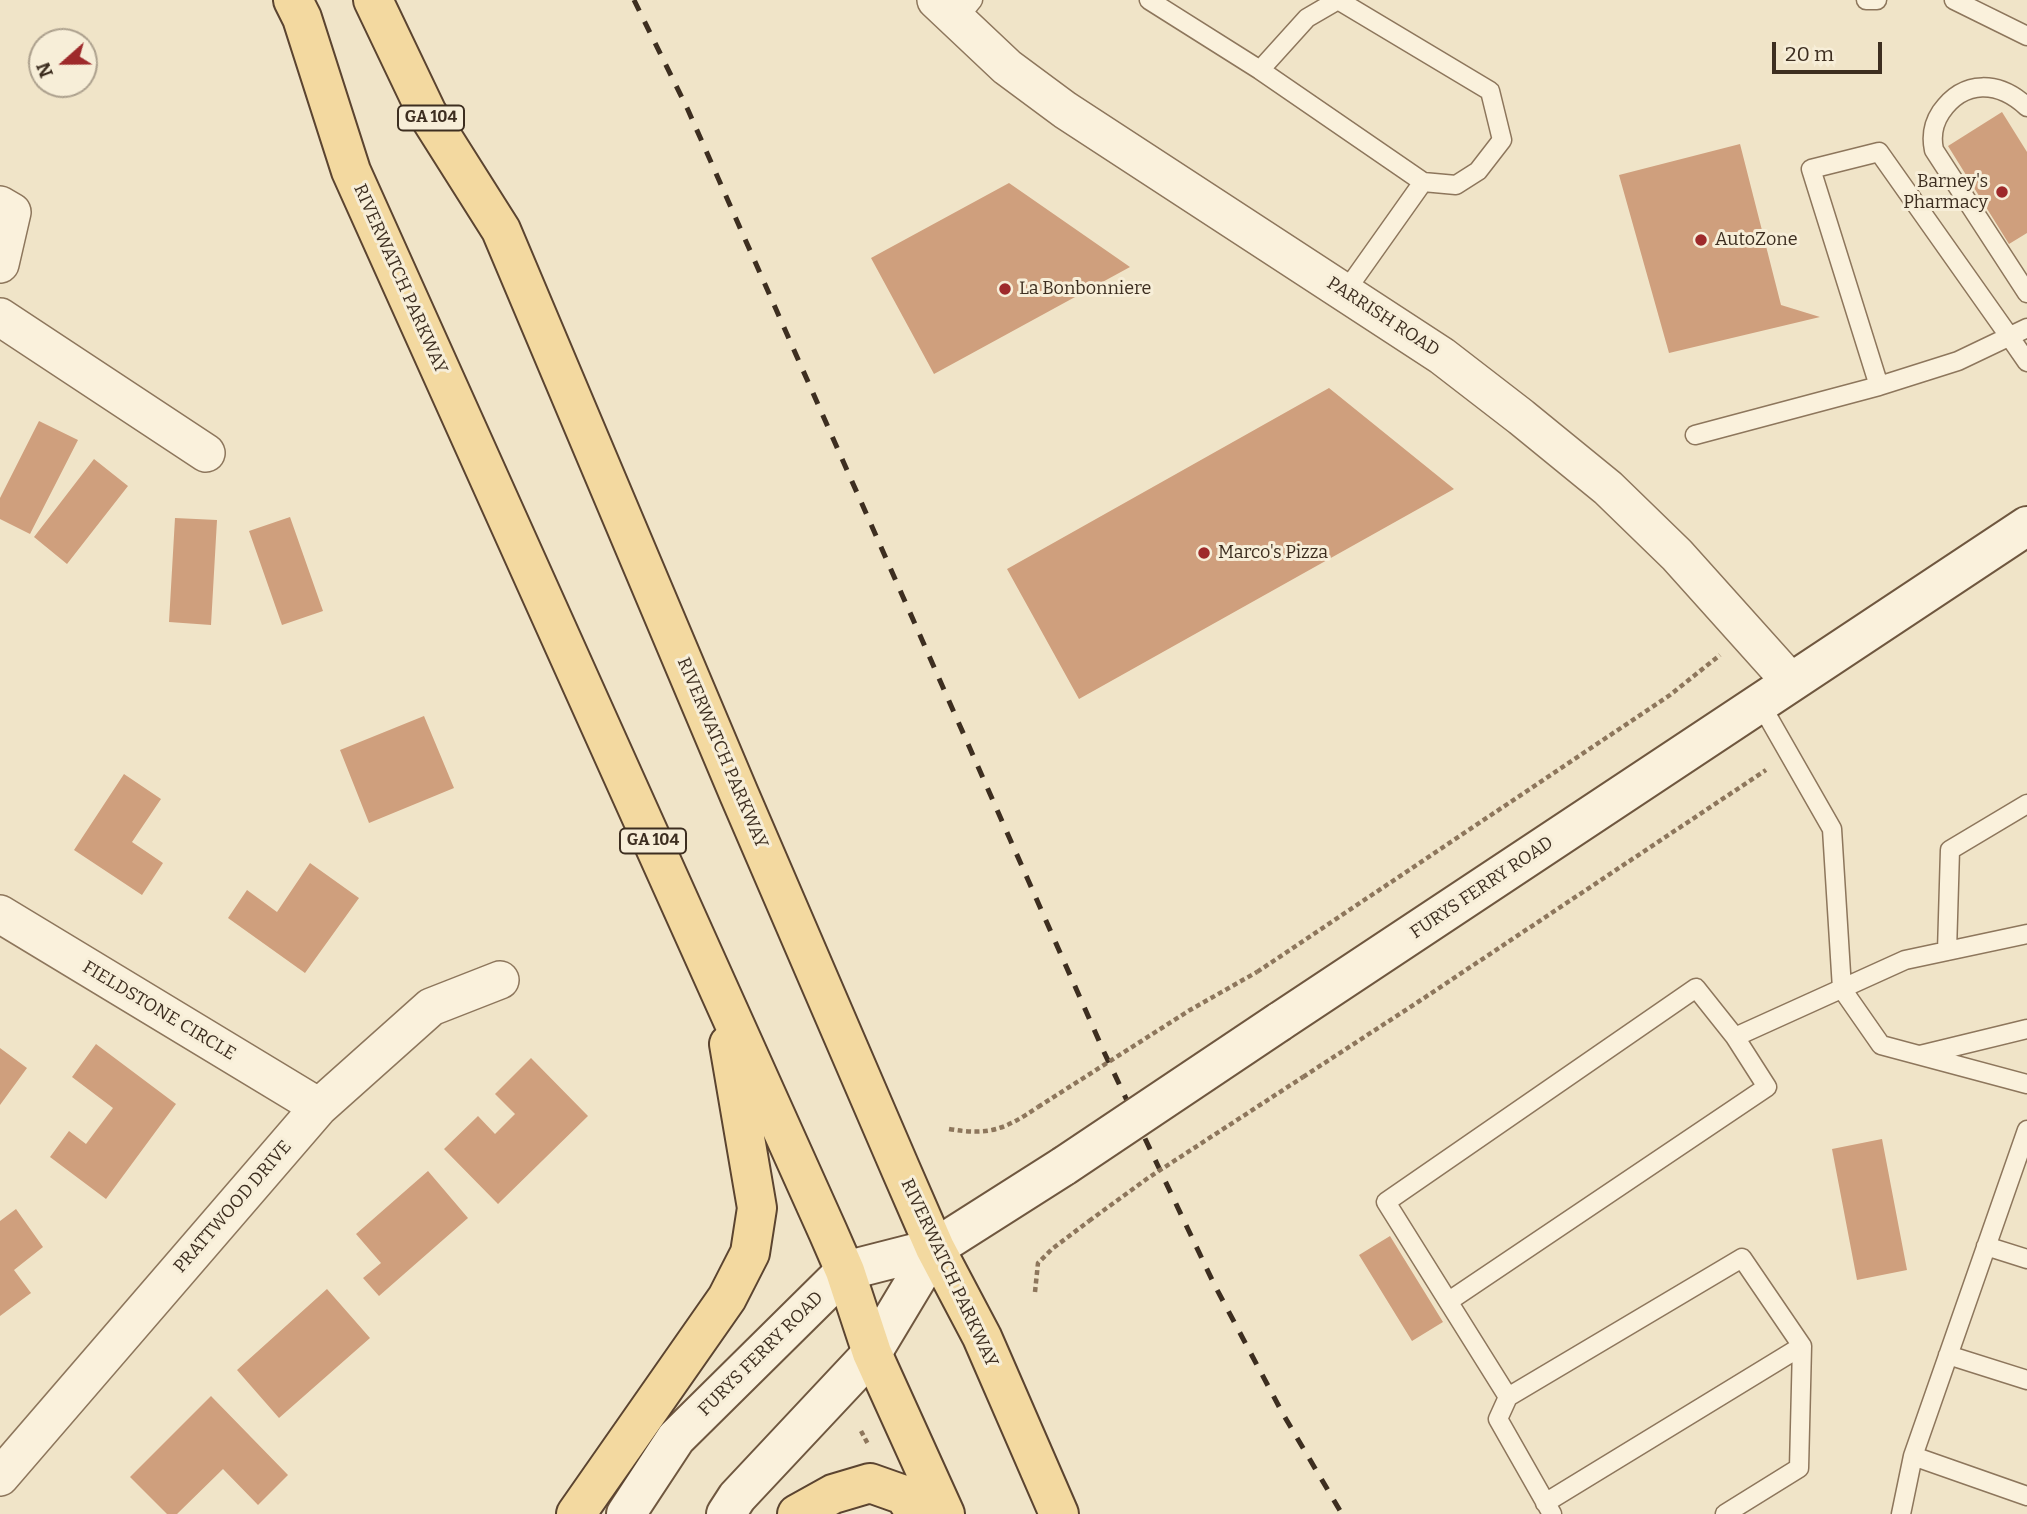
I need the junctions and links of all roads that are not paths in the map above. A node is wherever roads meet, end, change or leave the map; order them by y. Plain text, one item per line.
1 (293, 0) edge
2 (373, 0) edge
3 (1149, 0) edge
4 (1338, 0) edge
5 (1866, 0) edge
6 (1877, 0) edge
7 (1954, 0) edge
8 (955, 7) edge
9 (2027, 36) edge
10 (1260, 70) junction
11 (2027, 107) edge
12 (1423, 182) junction
13 (6, 209) edge
14 (0, 264) edge
15 (1345, 292) junction
16 (2027, 293) edge
17 (0, 317) edge
18 (2027, 328) edge
19 (2009, 337) junction
20 (2027, 362) edge
21 (1879, 386) junction
22 (1695, 435) dead end
23 (206, 453) dead end
24 (2027, 526) edge
25 (1776, 692) junction
26 (2027, 804) edge
27 (0, 914) edge
28 (2027, 933) edge
29 (1947, 951) junction
30 (500, 980) dead end
31 (1842, 989) junction
32 (720, 990) junction
33 (2027, 1029) edge
34 (1735, 1037) junction
35 (1917, 1056) junction
36 (2027, 1084) edge
37 (319, 1107) junction
38 (2027, 1130) edge
39 (2024, 1149) edge
40 (1986, 1246) junction
41 (935, 1248) junction
42 (2027, 1259) edge
43 (845, 1271) junction
44 (1449, 1301) junction
45 (1802, 1346) junction
46 (872, 1353) junction
47 (1948, 1355) junction
48 (2027, 1380) edge
49 (1508, 1396) junction
50 (1913, 1456) junction
51 (0, 1477) edge
52 (2027, 1496) edge
53 (1548, 1508) edge
54 (576, 1514) edge
55 (626, 1514) edge
56 (726, 1514) edge
57 (797, 1514) edge
58 (916, 1514) edge
59 (945, 1514) edge
60 (1059, 1514) edge
61 (1725, 1514) edge
62 (1901, 1514) edge

1 - 32 main road, RIVERWATCH PARKWAY / GA 104
2 - 41 main road, RIVERWATCH PARKWAY / GA 104
3 - 10 lane
4 - 10 lane
4 - 12 lane
5 - 6 lane
7 - 9 lane
8 - 15 street, PARRISH ROAD
10 - 12 lane
11 - 16 lane
12 - 15 lane
13 - 14 street
15 - 25 street, PARRISH ROAD
17 - 23 street
18 - 19 lane
19 - 20 lane
19 - 21 lane
19 - 21 lane
21 - 22 lane
24 - 25 main road, FURYS FERRY ROAD
25 - 31 lane
25 - 41 main road, FURYS FERRY ROAD, bridge
26 - 29 lane
27 - 37 street, FIELDSTONE CIRCLE
28 - 29 lane
29 - 31 lane
30 - 37 street, PRATTWOOD DRIVE
31 - 34 lane
31 - 35 lane
32 - 43 main road, RIVERWATCH PARKWAY / GA 104
32 - 54 main road
33 - 35 lane
34 - 44 lane
34 - 44 lane
35 - 36 lane
37 - 51 street, PRATTWOOD DRIVE
38 - 39 lane
39 - 40 lane
40 - 42 lane
40 - 47 lane
41 - 43 main road, FURYS FERRY ROAD
41 - 46 main road, FURYS FERRY ROAD
41 - 60 main road, RIVERWATCH PARKWAY / GA 104
43 - 46 main road, RIVERWATCH PARKWAY / GA 104
43 - 55 main road, FURYS FERRY ROAD
44 - 49 lane
45 - 49 lane
45 - 53 lane
45 - 61 lane
46 - 56 main road, FURYS FERRY ROAD
46 - 59 main road, RIVERWATCH PARKWAY / GA 104
47 - 48 lane
47 - 50 lane
49 - 53 lane
50 - 52 lane
50 - 62 lane
57 - 58 main road

